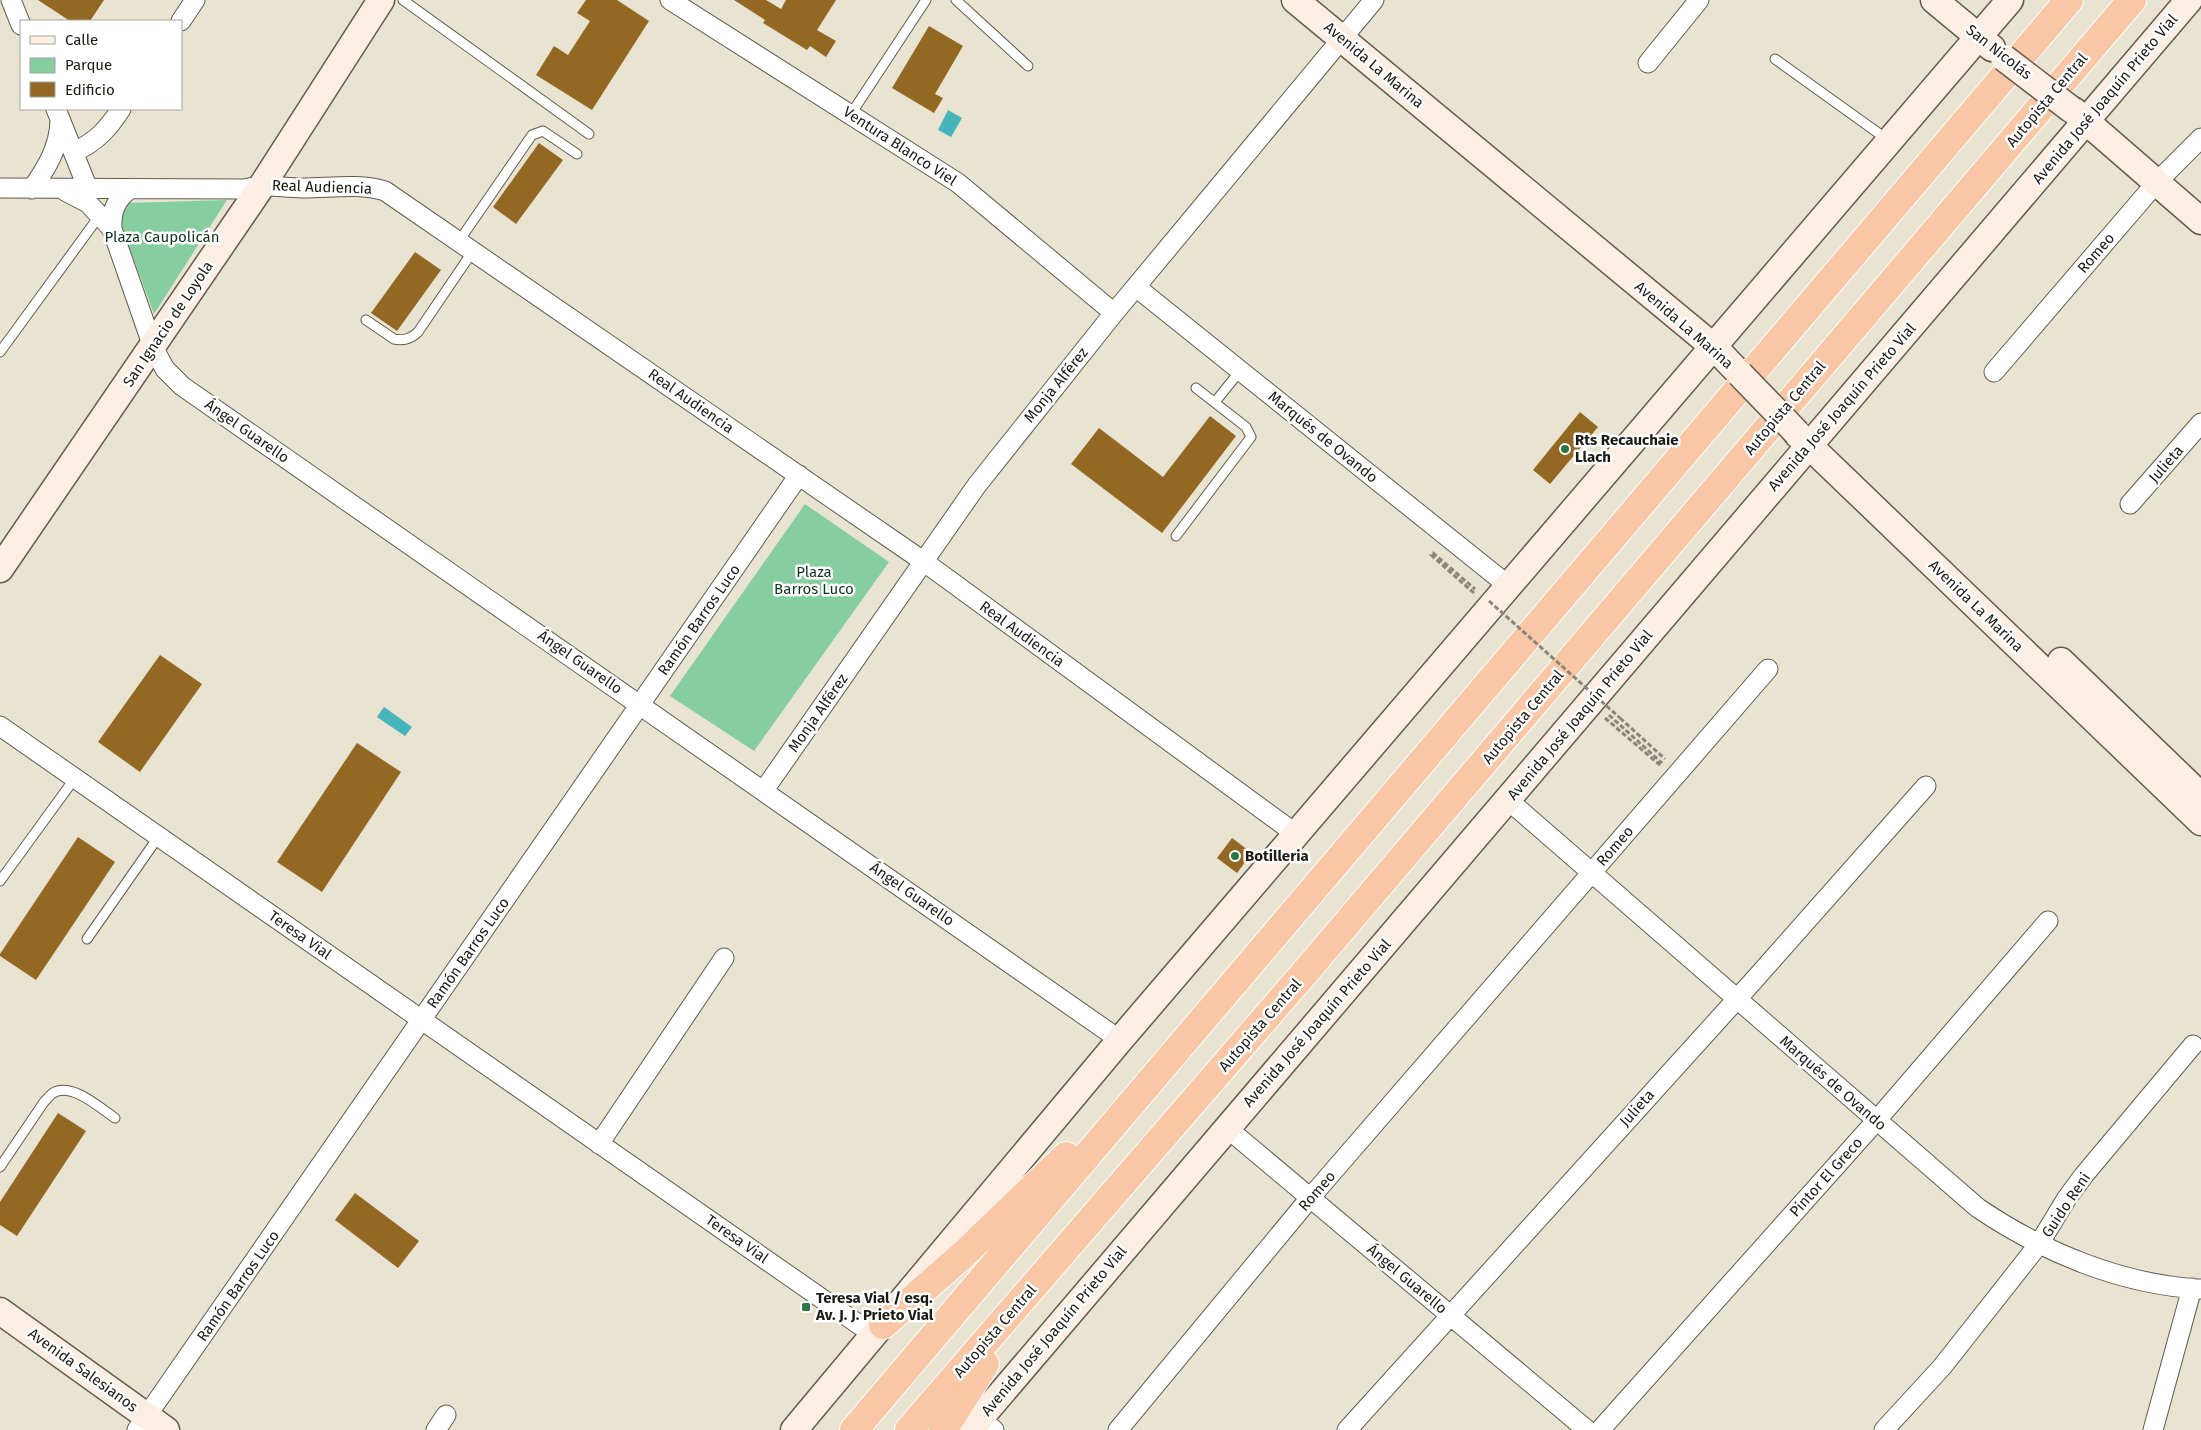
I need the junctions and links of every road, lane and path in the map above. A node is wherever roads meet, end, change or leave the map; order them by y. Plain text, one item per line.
1 (11, 0) edge
2 (195, 0) edge
3 (381, 0) edge
4 (403, 0) edge
5 (670, 0) edge
6 (926, 0) edge
7 (956, 0) edge
8 (1295, 0) edge
9 (1374, 0) edge
10 (1699, 0) edge
11 (1934, 0) edge
12 (2010, 0) edge
13 (2069, 0) edge
14 (2132, 0) edge
15 (2190, 0) edge
16 (182, 20) edge
17 (20, 22) edge
18 (1979, 37) junction
19 (1342, 39) junction
20 (1775, 59) dead end
21 (1648, 63) dead end
22 (1028, 66) dead end
23 (120, 110) edge
24 (58, 114) edge
25 (851, 114) junction
26 (2079, 116) junction
27 (589, 134) dead end
28 (2201, 138) edge
29 (1890, 142) junction
30 (74, 152) junction
31 (576, 154) dead end
32 (2156, 183) junction
33 (262, 184) junction
34 (0, 188) edge
35 (32, 189) junction
36 (58, 189) junction
37 (88, 189) junction
38 (130, 189) junction
39 (106, 221) junction
40 (2201, 221) edge
41 (466, 246) junction
42 (1136, 287) junction
43 (1114, 313) junction
44 (366, 320) dead end
45 (152, 347) junction
46 (1715, 348) junction
47 (0, 352) edge
48 (1240, 371) junction
49 (1994, 372) dead end
50 (1196, 388) dead end
51 (1215, 402) junction
52 (2201, 424) edge
53 (1809, 437) junction
54 (799, 475) junction
55 (2130, 504) dead end
56 (1176, 536) dead end
57 (923, 561) junction
58 (0, 569) edge
59 (1460, 581) dead end
60 (1500, 594) junction
61 (2032, 646) junction
62 (1768, 669) dead end
63 (640, 704) junction
64 (0, 726) edge
65 (1671, 770) junction
66 (75, 778) junction
67 (1926, 786) dead end
68 (764, 790) junction
69 (2201, 796) edge
70 (1508, 800) junction
71 (2201, 822) edge
72 (1296, 834) junction
73 (159, 836) junction
74 (1592, 873) junction
75 (0, 881) edge
76 (2048, 921) dead end
77 (87, 939) dead end
78 (724, 958) dead end
79 (1736, 998) junction
80 (422, 1020) junction
81 (1120, 1040) junction
82 (2193, 1044) dead end
83 (1141, 1090) junction
84 (115, 1118) dead end
85 (1876, 1121) junction
86 (1227, 1128) junction
87 (599, 1144) junction
88 (0, 1167) edge
89 (1310, 1198) junction
90 (2039, 1244) junction
91 (1062, 1254) junction
92 (2196, 1289) edge
93 (0, 1310) edge
94 (1450, 1316) junction
95 (878, 1330) junction
96 (150, 1425) edge
97 (981, 1426) edge
98 (794, 1430) edge
99 (854, 1430) edge
100 (909, 1430) edge
101 (943, 1430) edge
102 (1118, 1430) edge
103 (1348, 1430) edge
104 (1587, 1430) edge
105 (1600, 1430) edge
106 (1884, 1430) edge
107 (2153, 1430) edge

1 - 17 street
2 - 16 street
3 - 33 main road, San Ignacio de Loyola
4 - 27 lane
5 - 25 street, Ventura Blanco Viel
6 - 25 lane
7 - 22 lane
8 - 19 main road, Avenida La Marina
9 - 19 street, Monja Alférez
10 - 21 street
11 - 18 main road, San Nicolás
12 - 18 main road
13 - 83 highway
14 - 91 highway, Autopista Central
15 - 26 main road, Avenida José Joaquín Prieto Vial
18 - 26 main road, San Nicolás, bridge
18 - 29 main road
19 - 42 street, Monja Alférez
19 - 46 main road, Avenida La Marina
20 - 29 lane
23 - 30 street
24 - 30 street
24 - 35 street
25 - 43 street, Ventura Blanco Viel
26 - 32 main road, San Nicolás
26 - 53 main road, Avenida José Joaquín Prieto Vial
28 - 32 street, Romeo
29 - 46 main road
30 - 37 street
31 - 41 lane
32 - 40 main road, San Nicolás
32 - 49 street, Romeo
33 - 38 street, Real Audiencia
33 - 41 street, Real Audiencia
33 - 45 main road, San Ignacio de Loyola
34 - 35 street
35 - 36 street
36 - 37 street
36 - 39 street
37 - 38 street, Real Audiencia
38 - 39 street, Ángel Guarello
39 - 45 street, Ángel Guarello
39 - 47 lane
41 - 44 lane
41 - 54 street, Real Audiencia
42 - 43 street, Monja Alférez
42 - 48 street, Marqués de Ovando
43 - 57 street, Monja Alférez
45 - 58 main road, San Ignacio de Loyola
45 - 63 street, Ángel Guarello
46 - 53 main road, Avenida La Marina, bridge
46 - 60 main road
48 - 51 lane
48 - 60 street, Marqués de Ovando
50 - 51 lane
51 - 56 lane
52 - 55 street, Julieta
53 - 61 main road, Avenida La Marina
53 - 70 main road, Avenida José Joaquín Prieto Vial
54 - 57 street, Real Audiencia
54 - 63 street, Ramón Barros Luco
57 - 68 street, Monja Alférez
57 - 72 street, Real Audiencia
59 - 60 path
60 - 65 path, bridge
60 - 72 main road
61 - 69 main road, Avenida La Marina
61 - 71 main road, Avenida La Marina
62 - 65 street, Romeo
63 - 68 street, Ángel Guarello
63 - 80 street, Ramón Barros Luco
64 - 66 street, Teresa Vial
65 - 65 path
65 - 74 street, Romeo
66 - 73 street, Teresa Vial
66 - 75 lane
67 - 79 street, Julieta
68 - 81 street, Ángel Guarello
70 - 74 street, Marqués de Ovando
70 - 86 main road, Avenida José Joaquín Prieto Vial
72 - 81 main road
73 - 77 lane
73 - 80 street, Teresa Vial
74 - 79 street, Marqués de Ovando
74 - 89 street, Romeo
76 - 85 street, Pintor El Greco
78 - 87 street
79 - 85 street, Marqués de Ovando
79 - 94 street, Julieta
80 - 87 street, Teresa Vial
80 - 96 street, Ramón Barros Luco
81 - 95 main road
82 - 90 street, Guido Reni
83 - 95 highway
83 - 99 highway
84 - 88 lane
85 - 90 street, Marqués de Ovando
85 - 105 street, Pintor El Greco
86 - 89 street, Ángel Guarello
86 - 97 main road, Avenida José Joaquín Prieto Vial
87 - 95 street, Teresa Vial
89 - 94 street, Ángel Guarello
89 - 102 street, Romeo
90 - 92 street, Marqués de Ovando
90 - 106 street, Guido Reni
91 - 100 highway, Autopista Central
91 - 101 highway
92 - 107 street
93 - 96 main road, Avenida Salesianos
94 - 103 street, Julieta
94 - 104 street, Ángel Guarello
95 - 98 main road

